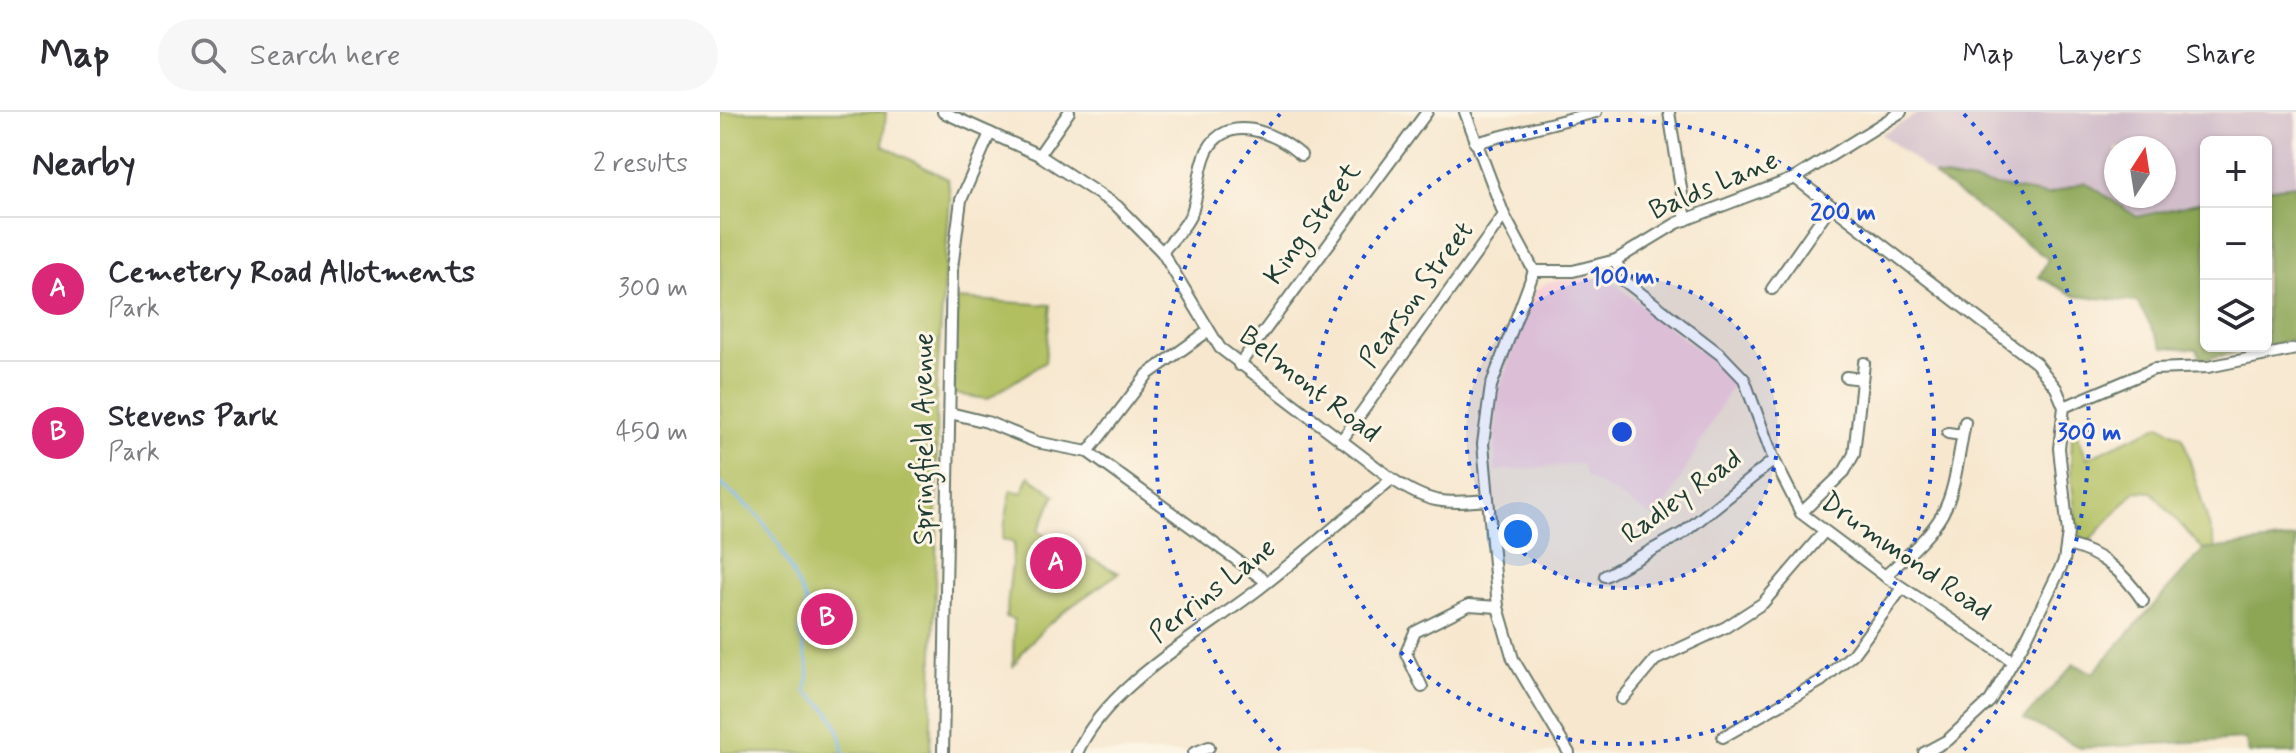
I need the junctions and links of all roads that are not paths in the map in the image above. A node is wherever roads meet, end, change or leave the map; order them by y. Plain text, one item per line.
1 (943, 112) edge
2 (1069, 112) edge
3 (1427, 112) edge
4 (1465, 112) edge
5 (1596, 112) edge
6 (1669, 112) edge
7 (1901, 112) edge
8 (990, 133) junction
9 (1475, 143) junction
10 (1039, 155) junction
11 (1301, 155) dead end
12 (1795, 178) junction
13 (1829, 208) junction
14 (1504, 215) junction
15 (1686, 220) junction
16 (1162, 252) junction
17 (1616, 260) junction
18 (1534, 271) junction
19 (1772, 289) dead end
20 (1207, 332) junction
21 (2296, 349) edge
22 (1864, 363) dead end
23 (1239, 365) junction
24 (1846, 377) dead end
25 (1862, 379) junction
26 (2064, 407) junction
27 (950, 413) junction
28 (1965, 422) dead end
29 (1948, 433) dead end
30 (1962, 435) junction
31 (1341, 441) junction
32 (1088, 452) junction
33 (1774, 460) junction
34 (1392, 479) junction
35 (1488, 500) junction
36 (1801, 513) junction
37 (1823, 533) junction
38 (2067, 545) junction
39 (1605, 576) dead end
40 (1885, 576) junction
41 (1267, 582) junction
42 (1902, 588) junction
43 (2142, 593) dead end
44 (1498, 607) junction
45 (2013, 661) junction
46 (1422, 687) dead end
47 (1624, 690) dead end
48 (1732, 737) dead end
49 (1209, 747) dead end
50 (943, 753) edge
51 (1077, 753) edge
52 (1195, 753) edge
53 (1569, 753) edge
54 (1924, 753) edge

1 - 8 street, Belmont Road
2 - 10 street
3 - 23 street, King Street
4 - 9 street
5 - 9 street
6 - 15 street
7 - 12 street, Balds Lane
8 - 10 street, Belmont Road
8 - 27 street, Springfield Avenue
9 - 14 street
10 - 16 street, Belmont Road
11 - 16 street
12 - 13 street
12 - 15 street, Balds Lane
13 - 19 street
13 - 26 street
14 - 18 street
14 - 31 street, Pearson Street
15 - 17 street, Balds Lane
16 - 20 street, Belmont Road
17 - 18 street, Balds Lane
17 - 33 street, Drummond Road
18 - 35 street
20 - 23 street, Belmont Road
20 - 32 street
21 - 26 street
22 - 25 street
23 - 31 street, Belmont Road
24 - 25 street
25 - 36 street
26 - 38 street
27 - 32 street
27 - 50 street, Springfield Avenue
28 - 30 street
29 - 30 street
30 - 40 street
31 - 34 street, Belmont Road
32 - 41 street
33 - 36 street, Drummond Road
33 - 39 street, Radley Road
34 - 35 street, Belmont Road
34 - 41 street, Perrins Lane
35 - 44 street
36 - 37 street, Drummond Road
37 - 40 street, Drummond Road
37 - 47 street
38 - 43 street
38 - 45 street
40 - 42 street, Drummond Road
41 - 51 street, Perrins Lane
42 - 45 street, Drummond Road
42 - 48 street
44 - 46 street
44 - 53 street
45 - 54 street
49 - 52 street

